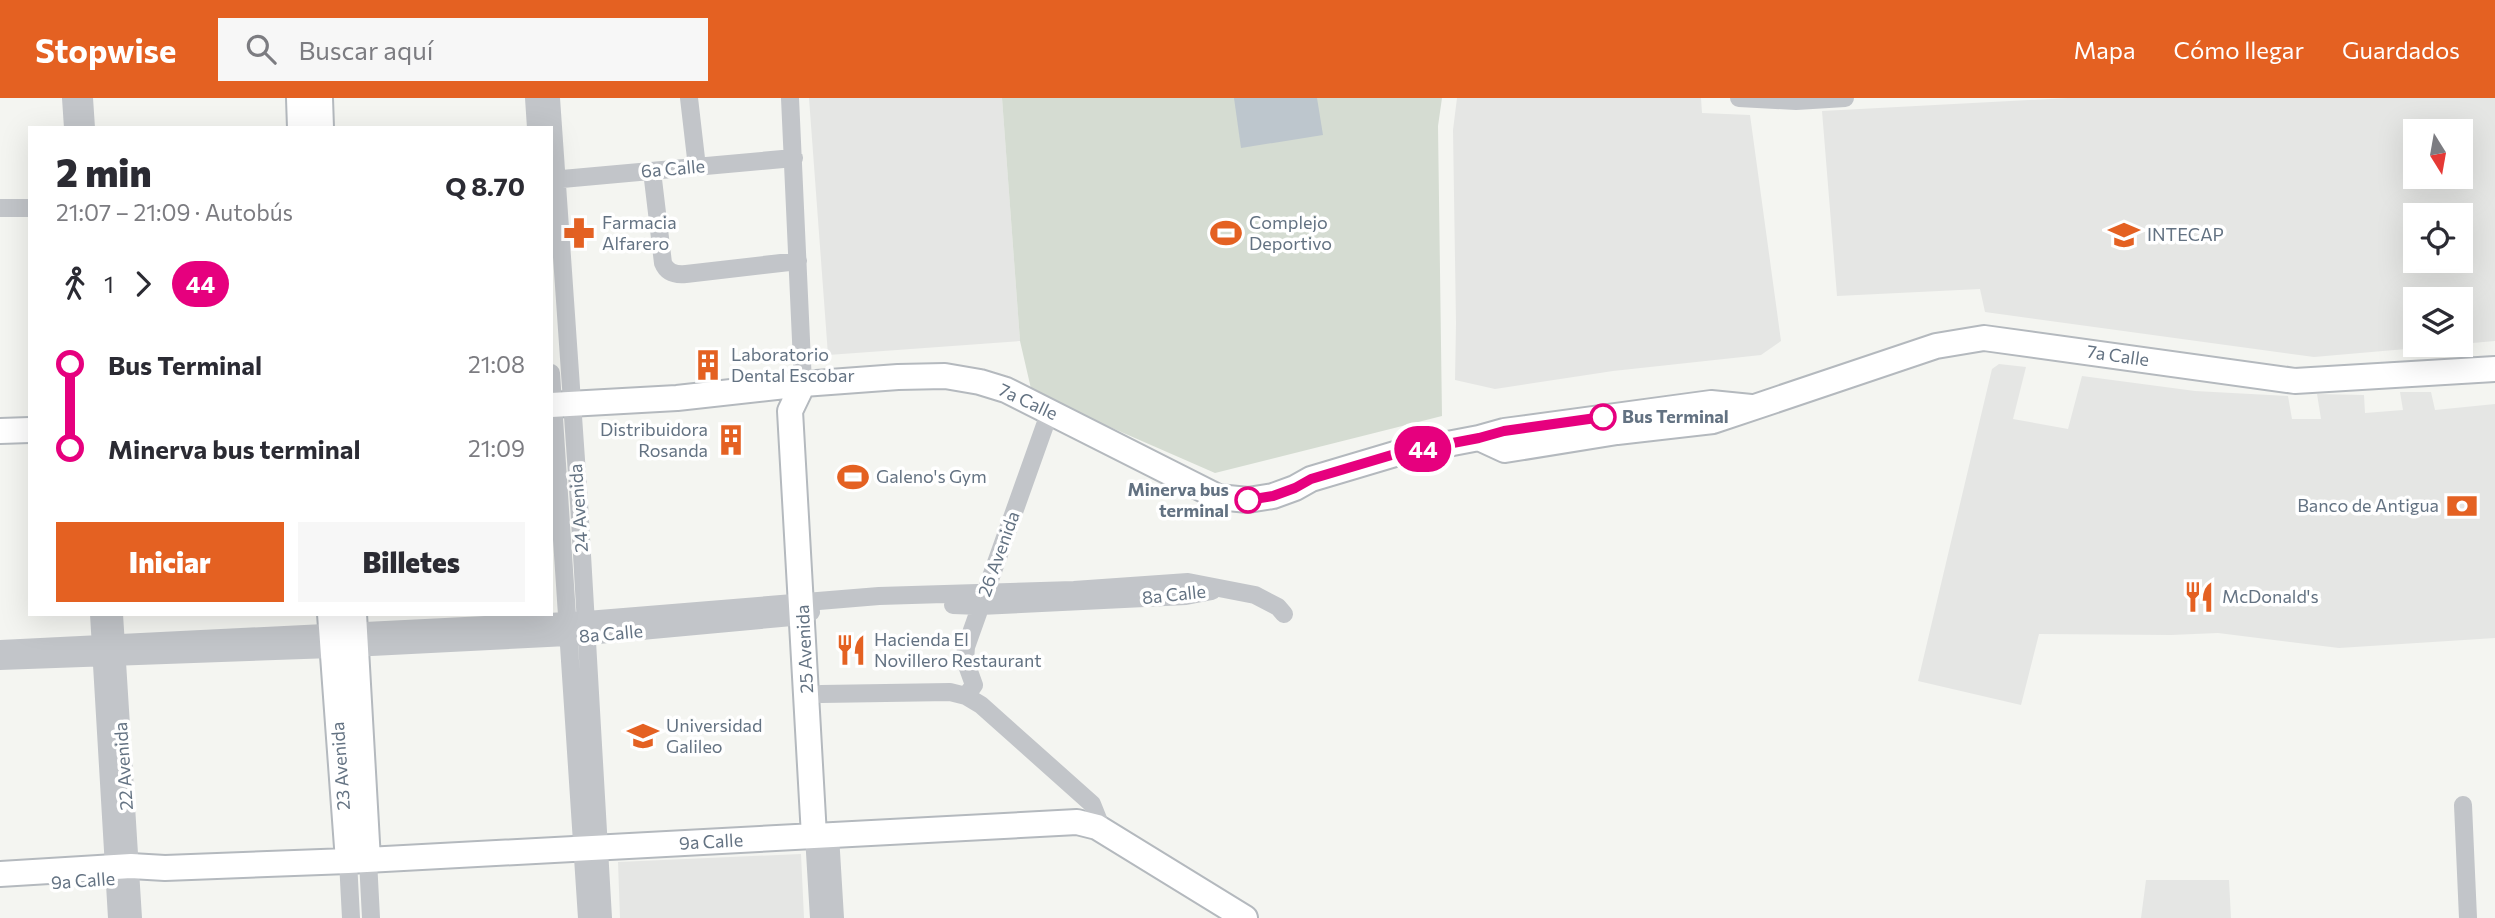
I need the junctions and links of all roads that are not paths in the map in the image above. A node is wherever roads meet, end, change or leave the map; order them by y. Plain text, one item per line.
1 (71, 98) edge
2 (84, 98) edge
3 (299, 98) edge
4 (320, 98) edge
5 (534, 98) edge
6 (551, 98) edge
7 (689, 98) edge
8 (790, 98) edge
9 (1740, 98) edge
10 (1846, 98) edge
11 (73, 126) edge
12 (86, 126) edge
13 (300, 126) edge
14 (321, 126) edge
15 (536, 126) edge
16 (552, 126) edge
17 (794, 158) junction
18 (696, 167) junction
19 (652, 171) junction
20 (553, 180) edge
21 (0, 208) edge
22 (28, 208) edge
23 (797, 261) junction
24 (2495, 369) edge
25 (553, 381) edge
26 (803, 384) junction
27 (559, 404) edge
28 (1050, 411) junction
29 (28, 430) edge
30 (0, 431) edge
31 (983, 600) junction
32 (809, 607) junction
33 (1284, 614) dead end
34 (100, 616) edge
35 (114, 616) edge
36 (578, 629) junction
37 (343, 632) edge
38 (0, 649) edge
39 (108, 650) junction
40 (0, 661) edge
41 (821, 694) junction
42 (974, 701) junction
43 (2463, 805) dead end
44 (1097, 827) junction
45 (822, 835) junction
46 (591, 848) junction
47 (358, 860) junction
48 (123, 872) junction
49 (0, 874) edge
50 (0, 887) edge
51 (1239, 914) edge
52 (117, 918) edge
53 (134, 918) edge
54 (351, 918) edge
55 (371, 918) edge
56 (587, 918) edge
57 (603, 918) edge
58 (819, 918) edge
59 (835, 918) edge
60 (2468, 918) edge

1 - 11 street
2 - 12 street
3 - 13 street
4 - 14 street
5 - 15 street
6 - 16 street, 24 Avenida
7 - 18 street
8 - 17 street, 25 Avenida
9 - 10 street
17 - 18 street, 6a Calle
17 - 23 street, 25 Avenida
18 - 19 street, 6a Calle
19 - 20 street, 6a Calle
19 - 23 street
20 - 27 street, 24 Avenida
21 - 22 street
23 - 26 street, 25 Avenida
24 - 28 street, 7a Calle
25 - 27 street, 24 Avenida
26 - 27 street, 7a Calle
26 - 28 street, 7a Calle
26 - 32 street, 25 Avenida
27 - 36 street, 24 Avenida
28 - 31 street, 26 Avenida
29 - 30 street
31 - 32 street, 8a Calle
31 - 33 street, 8a Calle
31 - 42 street, 26 Avenida
32 - 36 street, 8a Calle
32 - 41 street, 25 Avenida
32 - 45 street, 25 Avenida
34 - 39 street, 22 Avenida
35 - 39 street, 22 Avenida
36 - 37 street, 8a Calle
36 - 46 street, 24 Avenida
37 - 39 street, 8a Calle
37 - 47 street, 23 Avenida
38 - 39 street, 8a Calle
39 - 40 street, 8a Calle
39 - 48 street, 22 Avenida
41 - 42 street
41 - 45 street, 25 Avenida
42 - 44 street
43 - 60 street
44 - 45 street, 9a Calle
44 - 51 street, 9a Calle
45 - 46 street, 9a Calle
45 - 58 street, 25 Avenida
45 - 59 street, 25 Avenida
46 - 47 street, 9a Calle
46 - 56 street, 24 Avenida
46 - 57 street, 24 Avenida
47 - 48 street, 9a Calle
47 - 54 street, 23 Avenida
47 - 55 street, 23 Avenida
48 - 49 street, 9a Calle
48 - 50 street, 9a Calle
48 - 52 street, 22 Avenida
48 - 53 street, 22 Avenida

